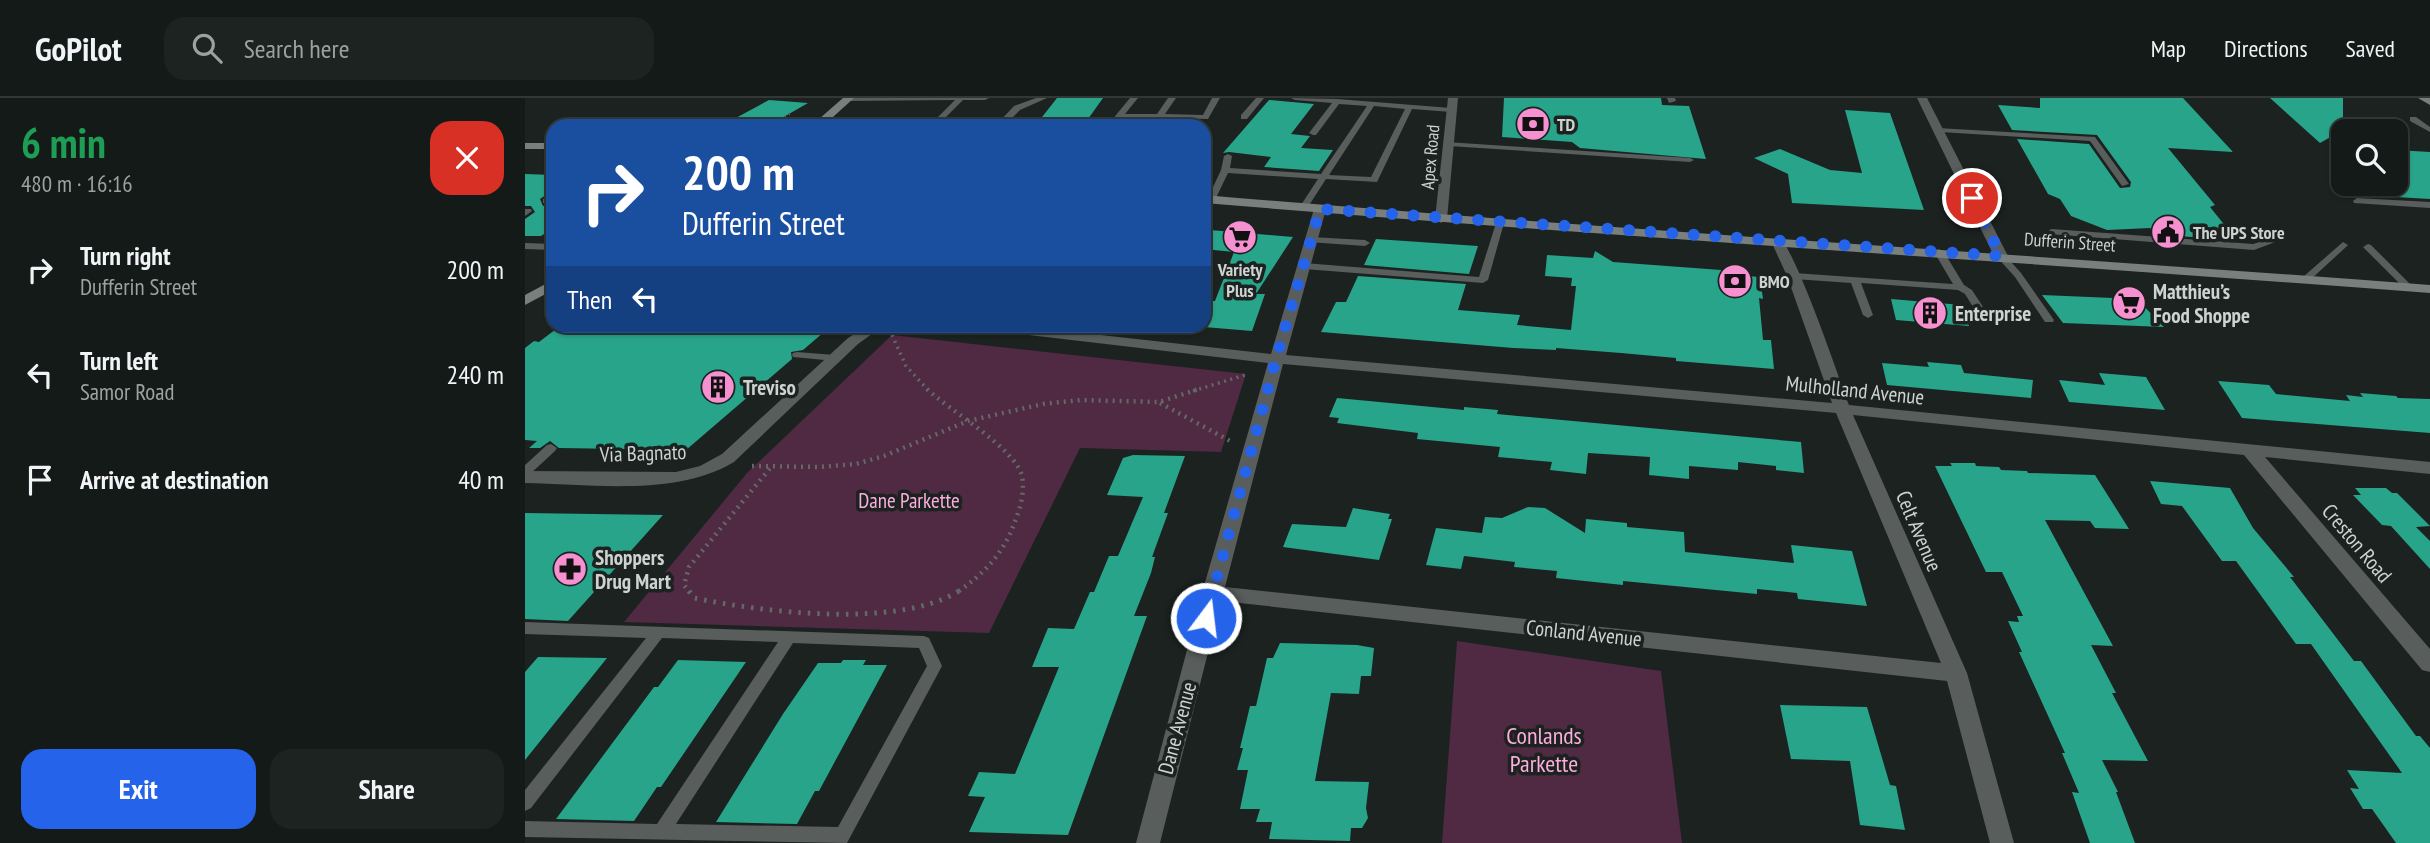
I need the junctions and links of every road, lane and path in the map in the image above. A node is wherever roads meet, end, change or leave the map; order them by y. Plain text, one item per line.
1 (849, 98) edge
2 (1044, 98) edge
3 (1134, 98) edge
4 (1173, 98) edge
5 (1216, 98) edge
6 (1260, 98) edge
7 (1295, 98) edge
8 (1922, 98) edge
9 (2423, 98) edge
10 (907, 99) edge
11 (925, 99) edge
12 (947, 100) edge
13 (960, 100) junction
14 (981, 101) edge
15 (1337, 101) junction
16 (2430, 102) edge
17 (1452, 104) edge
18 (1371, 105) junction
19 (899, 106) dead end
20 (919, 106) dead end
21 (940, 106) dead end
22 (1409, 107) junction
23 (837, 108) junction
24 (1038, 109) dead end
25 (791, 113) dead end
26 (1121, 116) junction
27 (1160, 116) junction
28 (1244, 117) dead end
29 (781, 119) dead end
30 (817, 119) edge
31 (824, 119) edge
32 (940, 119) edge
33 (1006, 119) edge
34 (1118, 119) edge
35 (2430, 120) edge
36 (1940, 130) junction
37 (2430, 130) edge
38 (1313, 133) dead end
39 (1448, 144) junction
40 (525, 146) edge
41 (546, 148) edge
42 (1229, 156) dead end
43 (1690, 160) dead end
44 (1225, 170) junction
45 (1323, 177) junction
46 (2125, 184) dead end
47 (1211, 194) edge
48 (1211, 199) edge
49 (2357, 201) dead end
50 (2430, 205) edge
51 (1303, 208) junction
52 (1320, 209) junction
53 (1441, 219) junction
54 (1500, 223) junction
55 (2052, 232) dead end
56 (525, 240) edge
57 (1311, 240) junction
58 (546, 241) edge
59 (1778, 241) junction
60 (2273, 241) dead end
61 (1365, 243) dead end
62 (2343, 245) dead end
63 (525, 246) edge
64 (546, 247) edge
65 (2368, 247) dead end
66 (1939, 252) junction
67 (2001, 256) junction
68 (1304, 265) junction
69 (1794, 276) junction
70 (2306, 279) junction
71 (1855, 280) junction
72 (1960, 287) junction
73 (2407, 287) junction
74 (546, 288) edge
75 (2430, 289) edge
76 (525, 301) edge
77 (1982, 313) dead end
78 (1868, 315) dead end
79 (2049, 320) dead end
80 (864, 333) edge
81 (892, 333) edge
82 (1047, 333) edge
83 (797, 355) dead end
84 (835, 358) junction
85 (1276, 359) junction
86 (1255, 372) dead end
87 (1159, 402) junction
88 (1842, 409) junction
89 (968, 421) junction
90 (1232, 442) dead end
91 (551, 448) dead end
92 (2251, 452) junction
93 (752, 466) dead end
94 (771, 467) junction
95 (2430, 468) edge
96 (525, 472) edge
97 (525, 477) edge
98 (1213, 593) junction
99 (525, 628) edge
100 (659, 632) junction
101 (789, 637) junction
102 (2430, 664) edge
103 (1956, 673) junction
104 (525, 803) edge
105 (525, 829) edge
106 (661, 831) junction
107 (840, 839) edge
108 (1147, 843) edge
109 (2002, 843) edge

1 - 10 lane
1 - 23 main road
2 - 24 lane
2 - 33 lane
3 - 26 lane
4 - 27 lane
5 - 27 lane
6 - 28 lane
7 - 15 lane
8 - 36 street
9 - 16 main road
10 - 11 lane
10 - 19 lane
11 - 12 lane
11 - 20 lane
12 - 13 lane
12 - 21 lane
13 - 14 lane
13 - 32 lane
15 - 18 lane
15 - 38 lane
17 - 22 lane
17 - 39 street, Apex Road
18 - 22 lane
18 - 45 lane
22 - 45 lane
23 - 30 main road
23 - 31 main road
25 - 29 path
26 - 27 lane
26 - 34 lane
35 - 37 lane
36 - 46 lane
36 - 67 street
39 - 43 lane
39 - 53 street, Apex Road
40 - 41 main road
42 - 44 lane
44 - 45 lane
44 - 47 lane
45 - 51 lane
48 - 51 main road, Dufferin Street
49 - 50 lane
51 - 52 main road, Dufferin Street
52 - 53 main road, Dufferin Street
52 - 57 street, Dane Avenue
53 - 54 main road, Dufferin Street
54 - 59 main road, Dufferin Street
54 - 68 lane
55 - 60 lane
56 - 58 lane
57 - 61 lane
57 - 68 street, Dane Avenue
59 - 66 main road, Dufferin Street
59 - 69 street, Celt Avenue
62 - 70 lane
63 - 64 lane
65 - 73 lane
66 - 67 main road, Dufferin Street
66 - 72 lane
67 - 70 main road, Dufferin Street
67 - 79 lane
68 - 85 street, Dane Avenue
69 - 71 lane
69 - 88 street, Celt Avenue
70 - 73 main road, Dufferin Street
71 - 72 lane
71 - 78 lane
72 - 77 lane
73 - 75 main road, Dufferin Street
74 - 76 main road
80 - 84 street, Via Bagnato
81 - 89 path
82 - 85 street
83 - 84 lane
84 - 97 street, Via Bagnato
85 - 88 street, Mulholland Avenue
85 - 98 street, Dane Avenue
86 - 87 path
87 - 89 path
87 - 90 path
88 - 92 street, Mulholland Avenue
88 - 103 street, Celt Avenue
89 - 94 path
89 - 94 path
91 - 96 lane
92 - 95 street, Mulholland Avenue
92 - 102 street, Creston Road
93 - 94 path
98 - 103 street, Conland Avenue
98 - 108 street, Dane Avenue
99 - 100 lane
100 - 101 lane
100 - 104 lane
101 - 106 lane
101 - 107 lane
103 - 109 street, Celt Avenue
105 - 106 lane
106 - 107 lane

